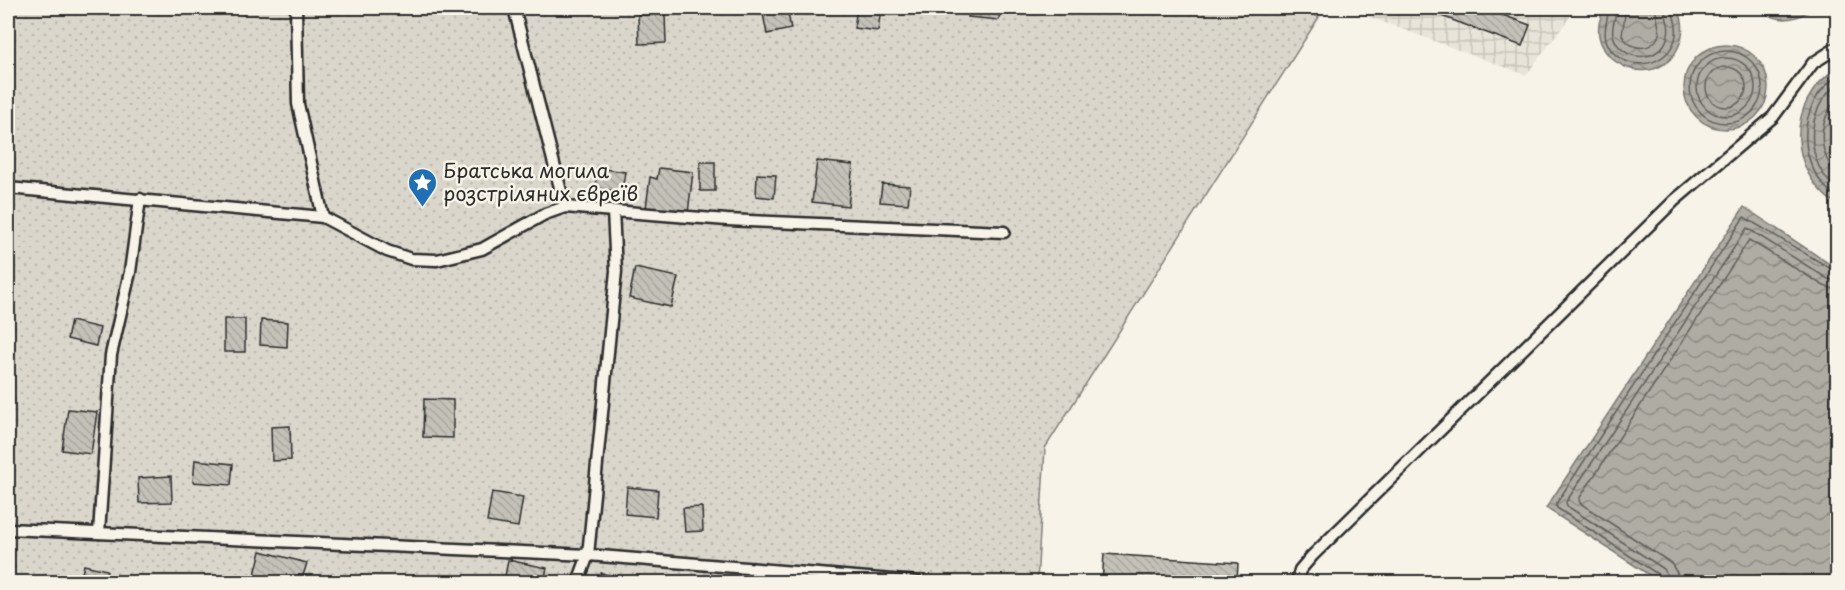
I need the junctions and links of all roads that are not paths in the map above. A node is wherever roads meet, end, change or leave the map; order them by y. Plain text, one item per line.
1 (296, 8) edge
2 (514, 8) edge
3 (1838, 47) edge
4 (8, 188) edge
5 (140, 199) junction
6 (565, 207) junction
7 (612, 211) junction
8 (323, 217) junction
9 (1004, 232) dead end
10 (8, 529) edge
11 (99, 533) junction
12 (588, 555) junction
13 (578, 582) edge
14 (917, 582) edge
15 (1297, 582) edge

1 - 8 lane
2 - 6 lane
3 - 15 lane
4 - 5 lane
5 - 8 lane
5 - 11 lane
6 - 7 lane
6 - 8 lane
7 - 9 lane
7 - 12 lane
10 - 11 lane
11 - 12 lane
12 - 13 lane
12 - 14 lane

